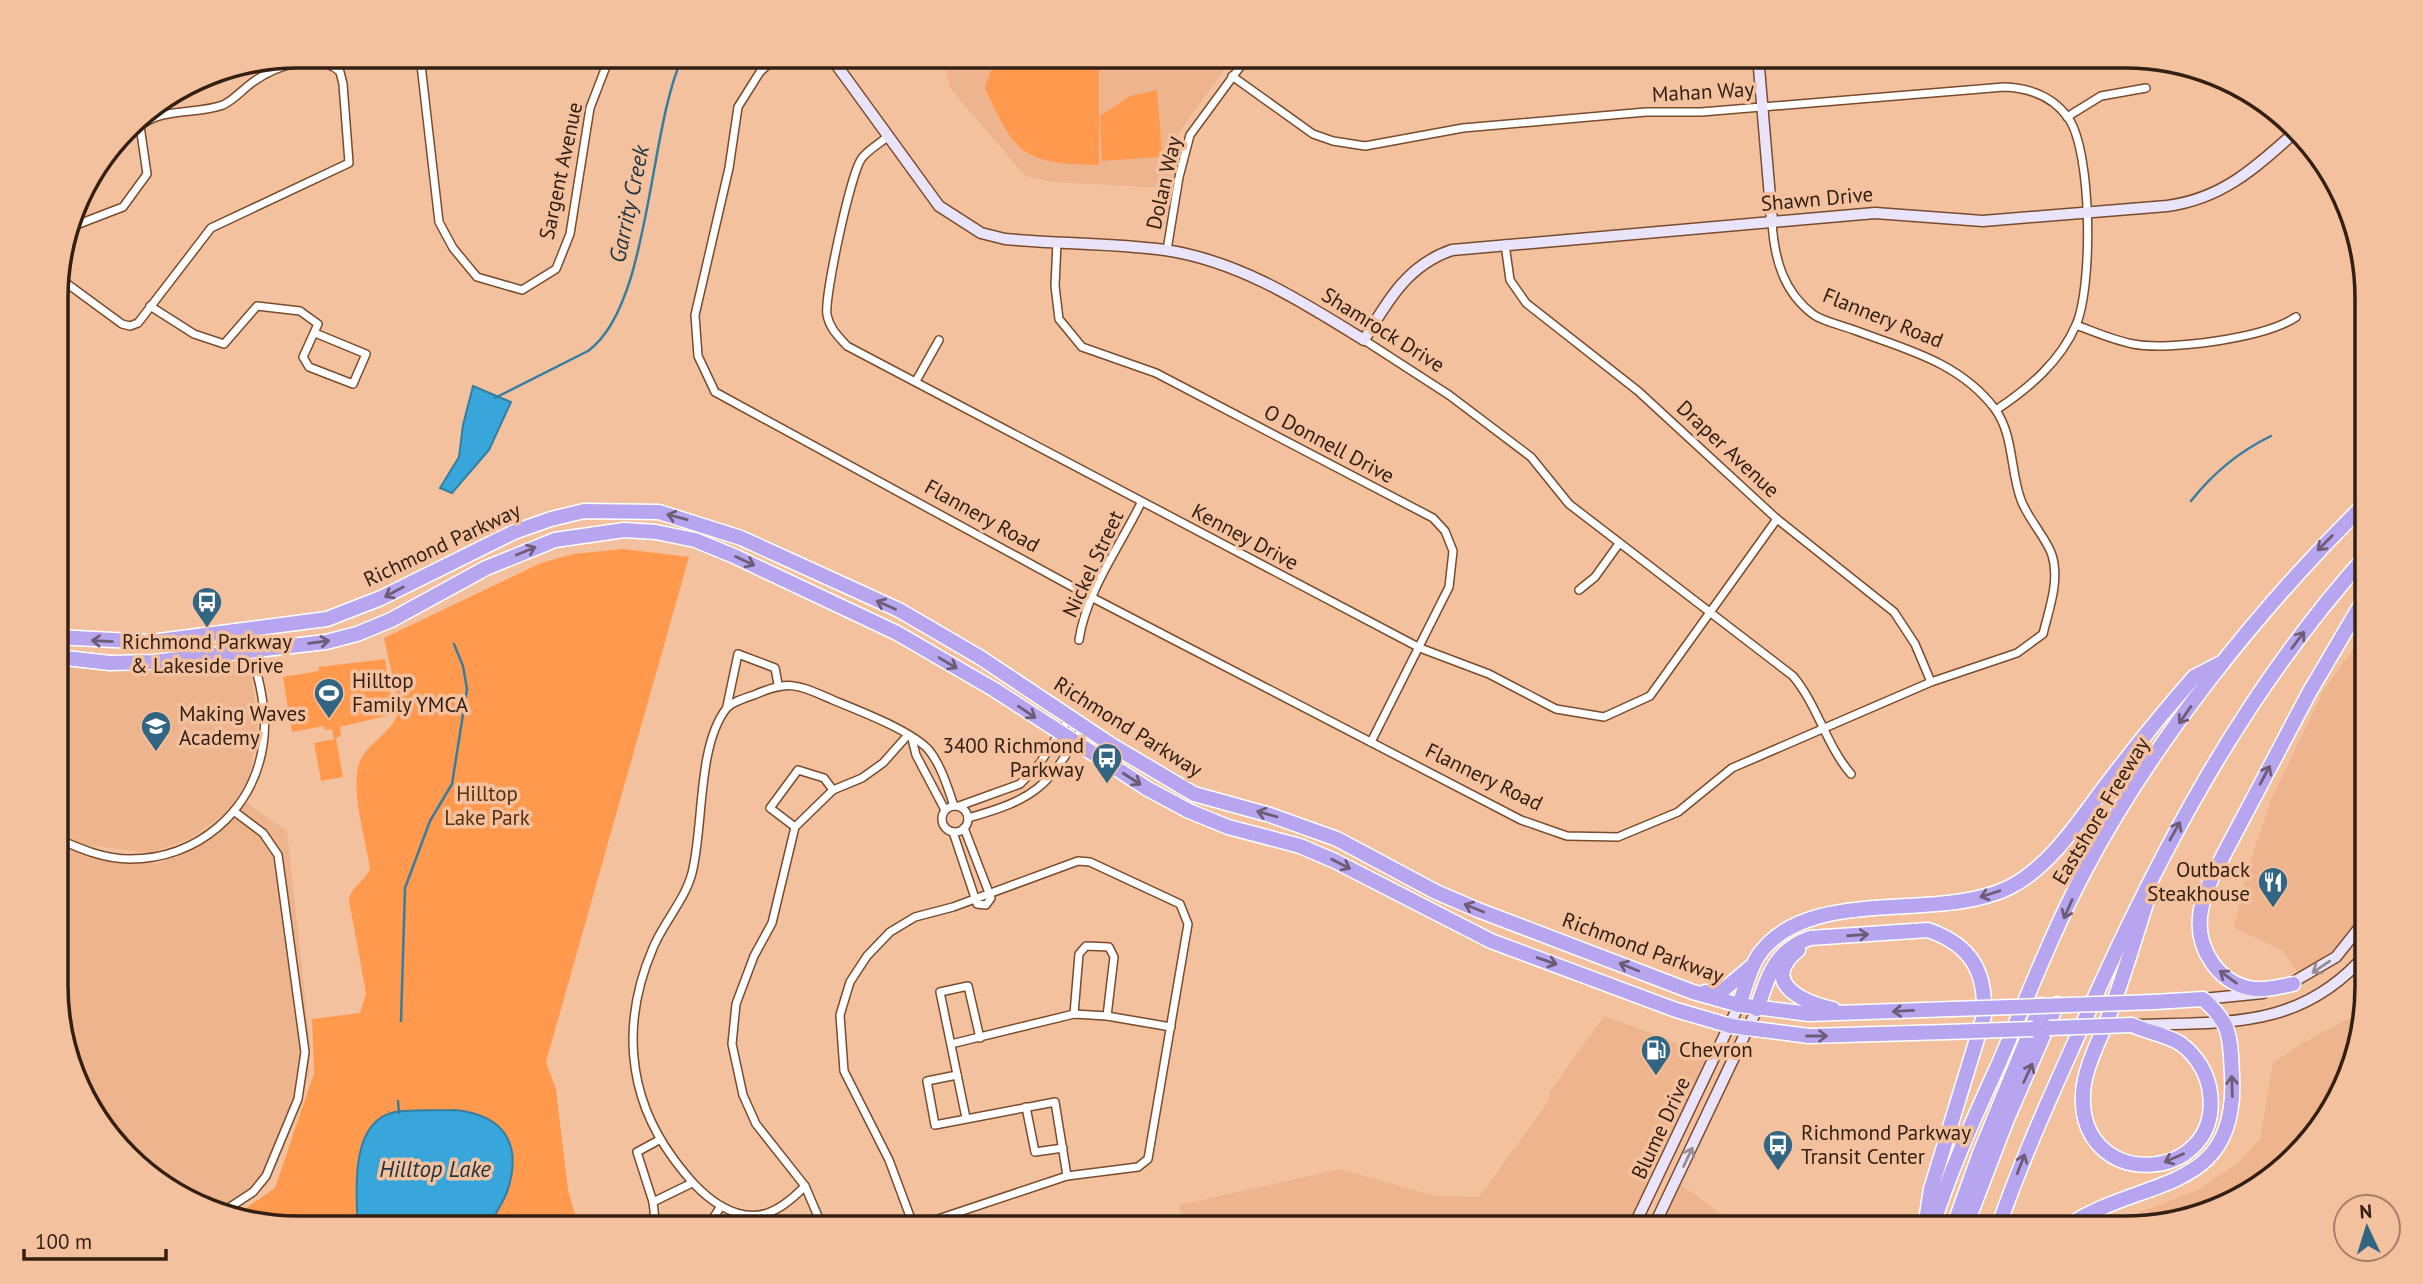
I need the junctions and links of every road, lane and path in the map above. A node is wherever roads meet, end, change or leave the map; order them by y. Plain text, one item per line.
1 (334, 68) edge
2 (421, 68) edge
3 (605, 68) edge
4 (764, 68) edge
5 (838, 68) edge
6 (1238, 68) edge
7 (1759, 68) edge
8 (283, 69) edge
9 (1232, 76) junction
10 (2146, 88) dead end
11 (1761, 107) junction
12 (160, 115) edge
13 (2067, 117) junction
14 (138, 133) edge
15 (887, 137) junction
16 (2289, 137) edge
17 (2086, 214) junction
18 (1772, 222) junction
19 (81, 223) edge
20 (1057, 243) junction
21 (1505, 244) junction
22 (1167, 250) junction
23 (69, 285) edge
24 (150, 306) junction
25 (2296, 317) dead end
26 (2076, 325) junction
27 (315, 333) junction
28 (939, 340) dead end
29 (1364, 340) junction
30 (916, 382) junction
31 (1996, 410) junction
32 (1141, 503) junction
33 (2355, 514) edge
34 (1777, 519) junction
35 (1618, 545) junction
36 (2355, 568) edge
37 (1579, 590) dead end
38 (1093, 598) junction
39 (1708, 613) junction
40 (2355, 615) edge
41 (243, 630) junction
42 (68, 638) edge
43 (1079, 640) dead end
44 (1420, 648) junction
45 (251, 651) junction
46 (68, 658) edge
47 (2226, 660) junction
48 (1931, 682) junction
49 (778, 684) junction
50 (727, 706) junction
51 (1069, 718) junction
52 (1083, 727) junction
53 (1824, 727) junction
54 (1059, 733) junction
55 (910, 738) junction
56 (1074, 742) junction
57 (1371, 742) junction
58 (1851, 774) dead end
59 (833, 790) junction
60 (956, 806) junction
61 (945, 810) junction
62 (235, 812) junction
63 (968, 818) junction
64 (795, 827) junction
65 (964, 828) junction
66 (953, 832) junction
67 (68, 843) edge
68 (2163, 853) junction
69 (975, 858) junction
70 (963, 862) junction
71 (989, 892) junction
72 (975, 898) junction
73 (2355, 933) edge
74 (1823, 938) junction
75 (1754, 965) junction
76 (2355, 965) edge
77 (2293, 984) junction
78 (1693, 992) junction
79 (2203, 999) junction
80 (2057, 1004) junction
81 (2041, 1005) junction
82 (1739, 1006) junction
83 (1757, 1009) junction
84 (1074, 1014) junction
85 (1854, 1014) junction
86 (1107, 1016) junction
87 (2226, 1023) junction
88 (2132, 1025) junction
89 (1731, 1026) junction
90 (1171, 1027) junction
91 (2049, 1028) junction
92 (2033, 1029) junction
93 (1749, 1030) junction
94 (980, 1038) junction
95 (951, 1044) junction
96 (957, 1075) junction
97 (1026, 1107) junction
98 (2001, 1117) junction
99 (966, 1118) junction
100 (659, 1140) junction
101 (1063, 1148) junction
102 (1067, 1176) junction
103 (692, 1184) junction
104 (805, 1186) junction
105 (653, 1202) junction
106 (232, 1206) edge
107 (721, 1206) junction
108 (1639, 1215) edge
109 (1659, 1215) edge
110 (1927, 1215) edge
111 (1937, 1215) edge
112 (1959, 1215) edge
113 (1969, 1215) edge
114 (2003, 1215) edge
115 (2085, 1215) edge
116 (655, 1216) edge
117 (715, 1216) edge
118 (818, 1216) edge
119 (910, 1216) edge
120 (948, 1216) edge

1 - 24 street
2 - 3 street, Sargent Avenue
4 - 38 street, Flannery Road
5 - 15 street, Shamrock Drive
6 - 9 street, Dolan Way
7 - 11 street, Flannery Road
8 - 12 street
9 - 11 street, Mahan Way
9 - 22 street, Dolan Way
10 - 13 street
11 - 13 street, Mahan Way
11 - 18 street, Flannery Road
13 - 17 street, Mahan Way
14 - 19 street
15 - 20 street, Shamrock Drive
15 - 30 street, Kenney Drive
16 - 17 street, Shawn Drive
17 - 18 street, Shawn Drive
17 - 26 street, Mahan Way
18 - 21 street, Shawn Drive
18 - 31 street, Flannery Road
20 - 22 street, Shamrock Drive
20 - 44 street, O Donnell Drive
21 - 29 street, Shawn Drive
21 - 34 street, Draper Avenue
22 - 29 street, Shamrock Drive
23 - 24 street
24 - 27 street
25 - 26 street
26 - 31 street, Mahan Way
27 - 27 street
28 - 30 street
29 - 35 street, Shamrock Drive
30 - 32 street, Kenney Drive
31 - 48 street, Flannery Road
32 - 38 street, Nickel Street
32 - 44 street, Kenney Drive
33 -> 47 highway, Eastshore Freeway
34 - 39 street, Kenney Drive
34 - 48 street, Draper Avenue
35 - 37 street
35 - 39 street, Shamrock Drive
68 -> 36 highway
38 - 43 street, Nickel Street
38 - 57 street, Flannery Road
39 - 44 street, Kenney Drive
39 - 53 street, Shamrock Drive
77 -> 40 highway
41 -> 42 highway, Richmond Parkway
41 - 45 street
51 -> 41 highway, Richmond Parkway
44 - 57 street, O Donnell Drive
45 - 46 highway, Richmond Parkway
45 -> 54 highway, Richmond Parkway
45 - 62 street
47 -> 75 highway
47 -> 111 highway, Eastshore Freeway
48 - 53 street, Flannery Road
49 - 50 street
49 - 50 street
49 - 55 street
50 - 100 street
51 - 52 highway, Richmond Parkway
51 - 54 street
52 - 56 street
78 -> 52 highway, Richmond Parkway
53 - 57 street, Flannery Road
53 - 58 street, Shamrock Drive
54 - 56 highway, Richmond Parkway
54 - 60 street
55 - 59 street
55 - 60 street
55 - 61 street
56 - 63 street
56 -> 89 highway, Richmond Parkway
59 - 64 street
59 - 64 street
60 - 61 street
60 - 63 street
61 - 66 street
62 - 67 street
62 - 106 street
63 - 65 street
64 - 104 street
65 - 66 street
65 - 69 street
66 - 70 street
88 -> 68 highway
114 -> 68 highway
69 - 70 street
69 - 71 street
70 - 72 street
71 - 72 street
71 - 90 street
72 - 119 street
73 -> 77 street
74 - 83 highway
74 - 85 highway
74 -> 110 highway
75 - 78 highway
75 - 82 highway
76 - 87 street
77 - 79 street
78 - 82 highway, Richmond Parkway
79 - 80 highway, Richmond Parkway, bridge
79 - 87 highway
80 - 81 highway, Richmond Parkway, bridge
80 - 91 highway, bridge
81 -> 85 highway, Richmond Parkway, bridge
81 - 92 highway
82 - 83 highway, Richmond Parkway
82 - 89 street, Blume Drive
83 - 85 highway, Richmond Parkway
83 - 93 street, Blume Drive
84 - 86 street
84 - 86 street
84 - 94 street
86 - 90 street
87 - 88 street
115 -> 87 highway
88 - 91 highway, Richmond Parkway, bridge
89 - 93 highway, Richmond Parkway
89 - 108 street, Blume Drive
90 - 102 street
91 - 92 highway, Richmond Parkway, bridge
98 -> 91 highway
93 -> 92 highway, Richmond Parkway, bridge
92 - 98 highway
109 -> 93 street, Blume Drive
94 - 95 street
94 - 95 street
95 - 96 street
96 - 99 street
96 - 99 street
97 - 99 street
97 - 101 street
97 - 101 street
98 - 112 highway
98 - 113 highway
100 - 103 street
100 - 105 street
101 - 102 street
102 - 120 street
103 - 105 street
103 - 107 street
104 - 107 street
104 - 118 street
105 - 116 street
107 - 117 street

